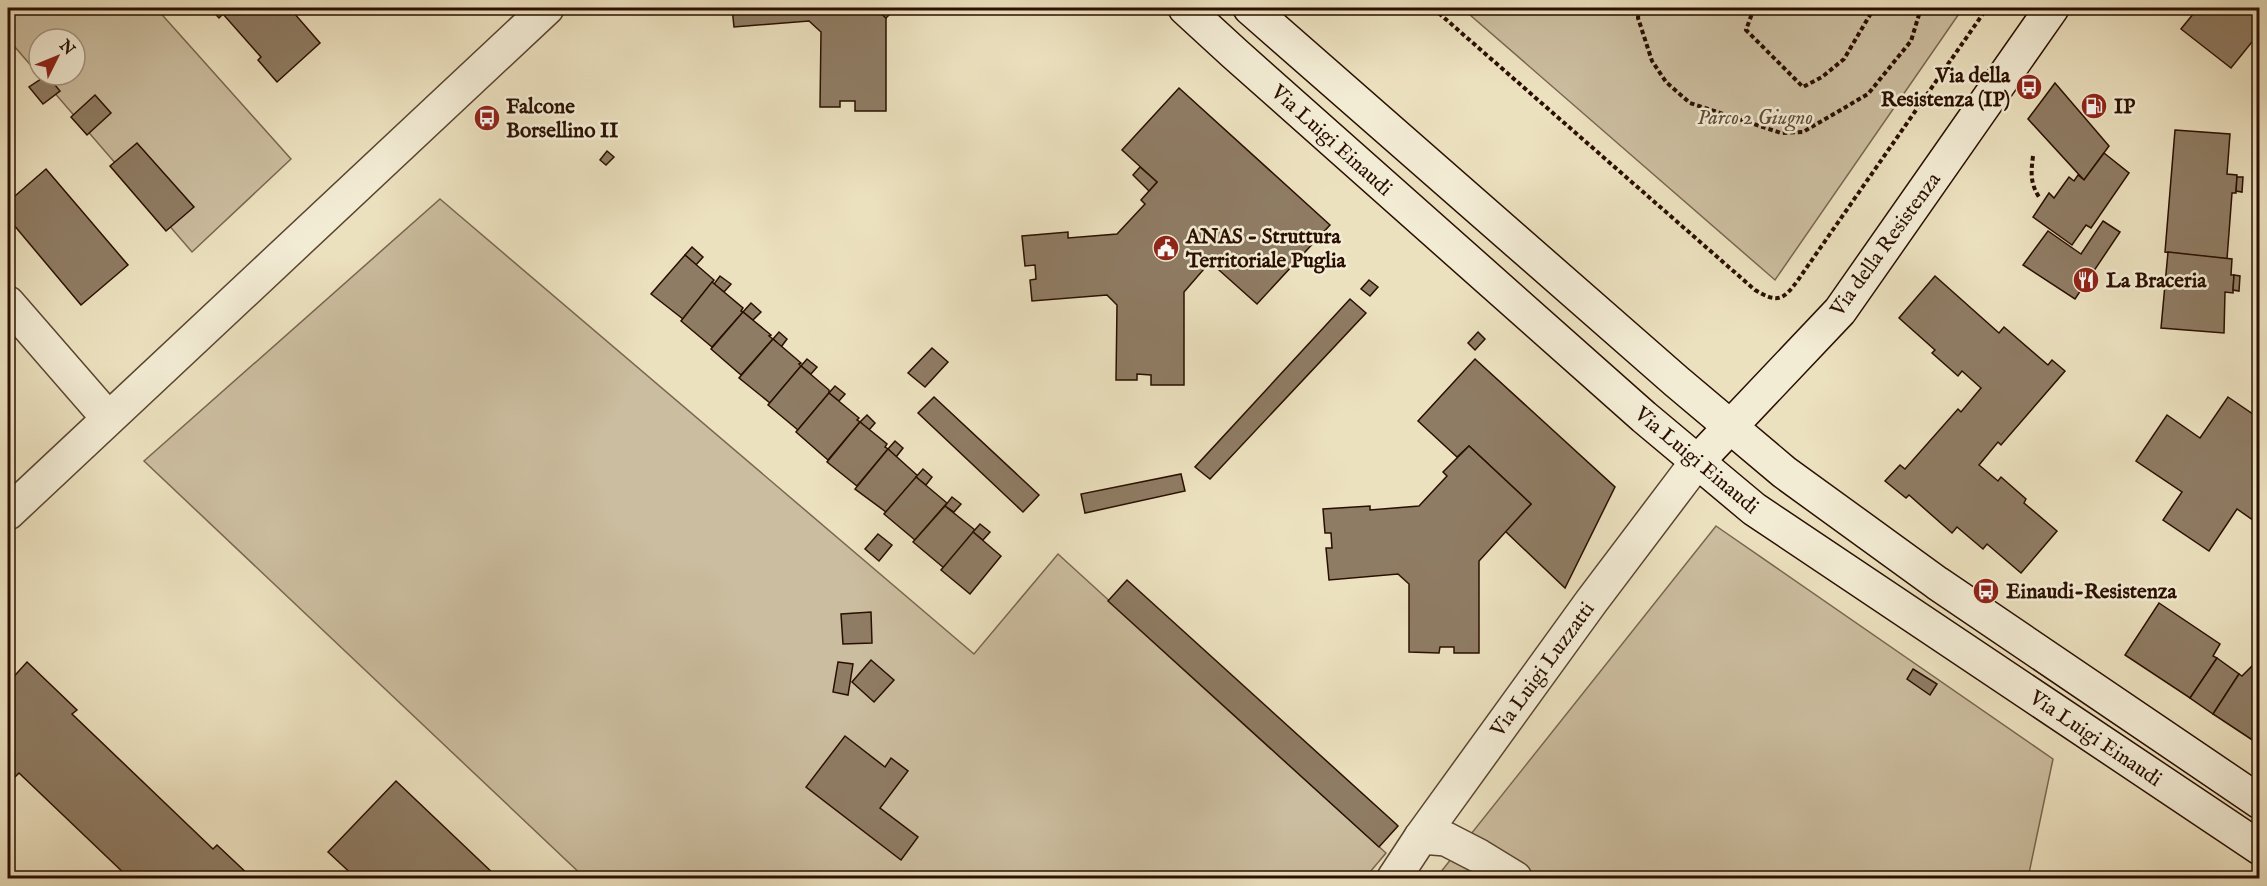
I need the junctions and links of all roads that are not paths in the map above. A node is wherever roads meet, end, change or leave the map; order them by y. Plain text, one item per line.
1 (547, 8) edge
2 (1185, 8) edge
3 (1250, 8) edge
4 (2052, 8) edge
5 (8, 303) edge
6 (108, 418) junction
7 (1729, 426) junction
8 (1696, 463) junction
9 (8, 513) edge
10 (2259, 802) edge
11 (1421, 837) junction
12 (2259, 848) edge
13 (1394, 879) edge
14 (1515, 879) edge

1 - 6 main road
2 - 8 main road, Via Luigi Einaudi
3 - 7 main road, Via Luigi Einaudi
4 - 7 main road, Via della Resistenza
5 - 6 main road
6 - 9 main road
7 - 8 main road, Via della Resistenza
7 - 10 main road, Via Luigi Einaudi
8 - 11 main road, Via Luigi Luzzatti
8 - 12 main road, Via Luigi Einaudi
11 - 13 main road, Via Luigi Luzzatti
11 - 14 main road

